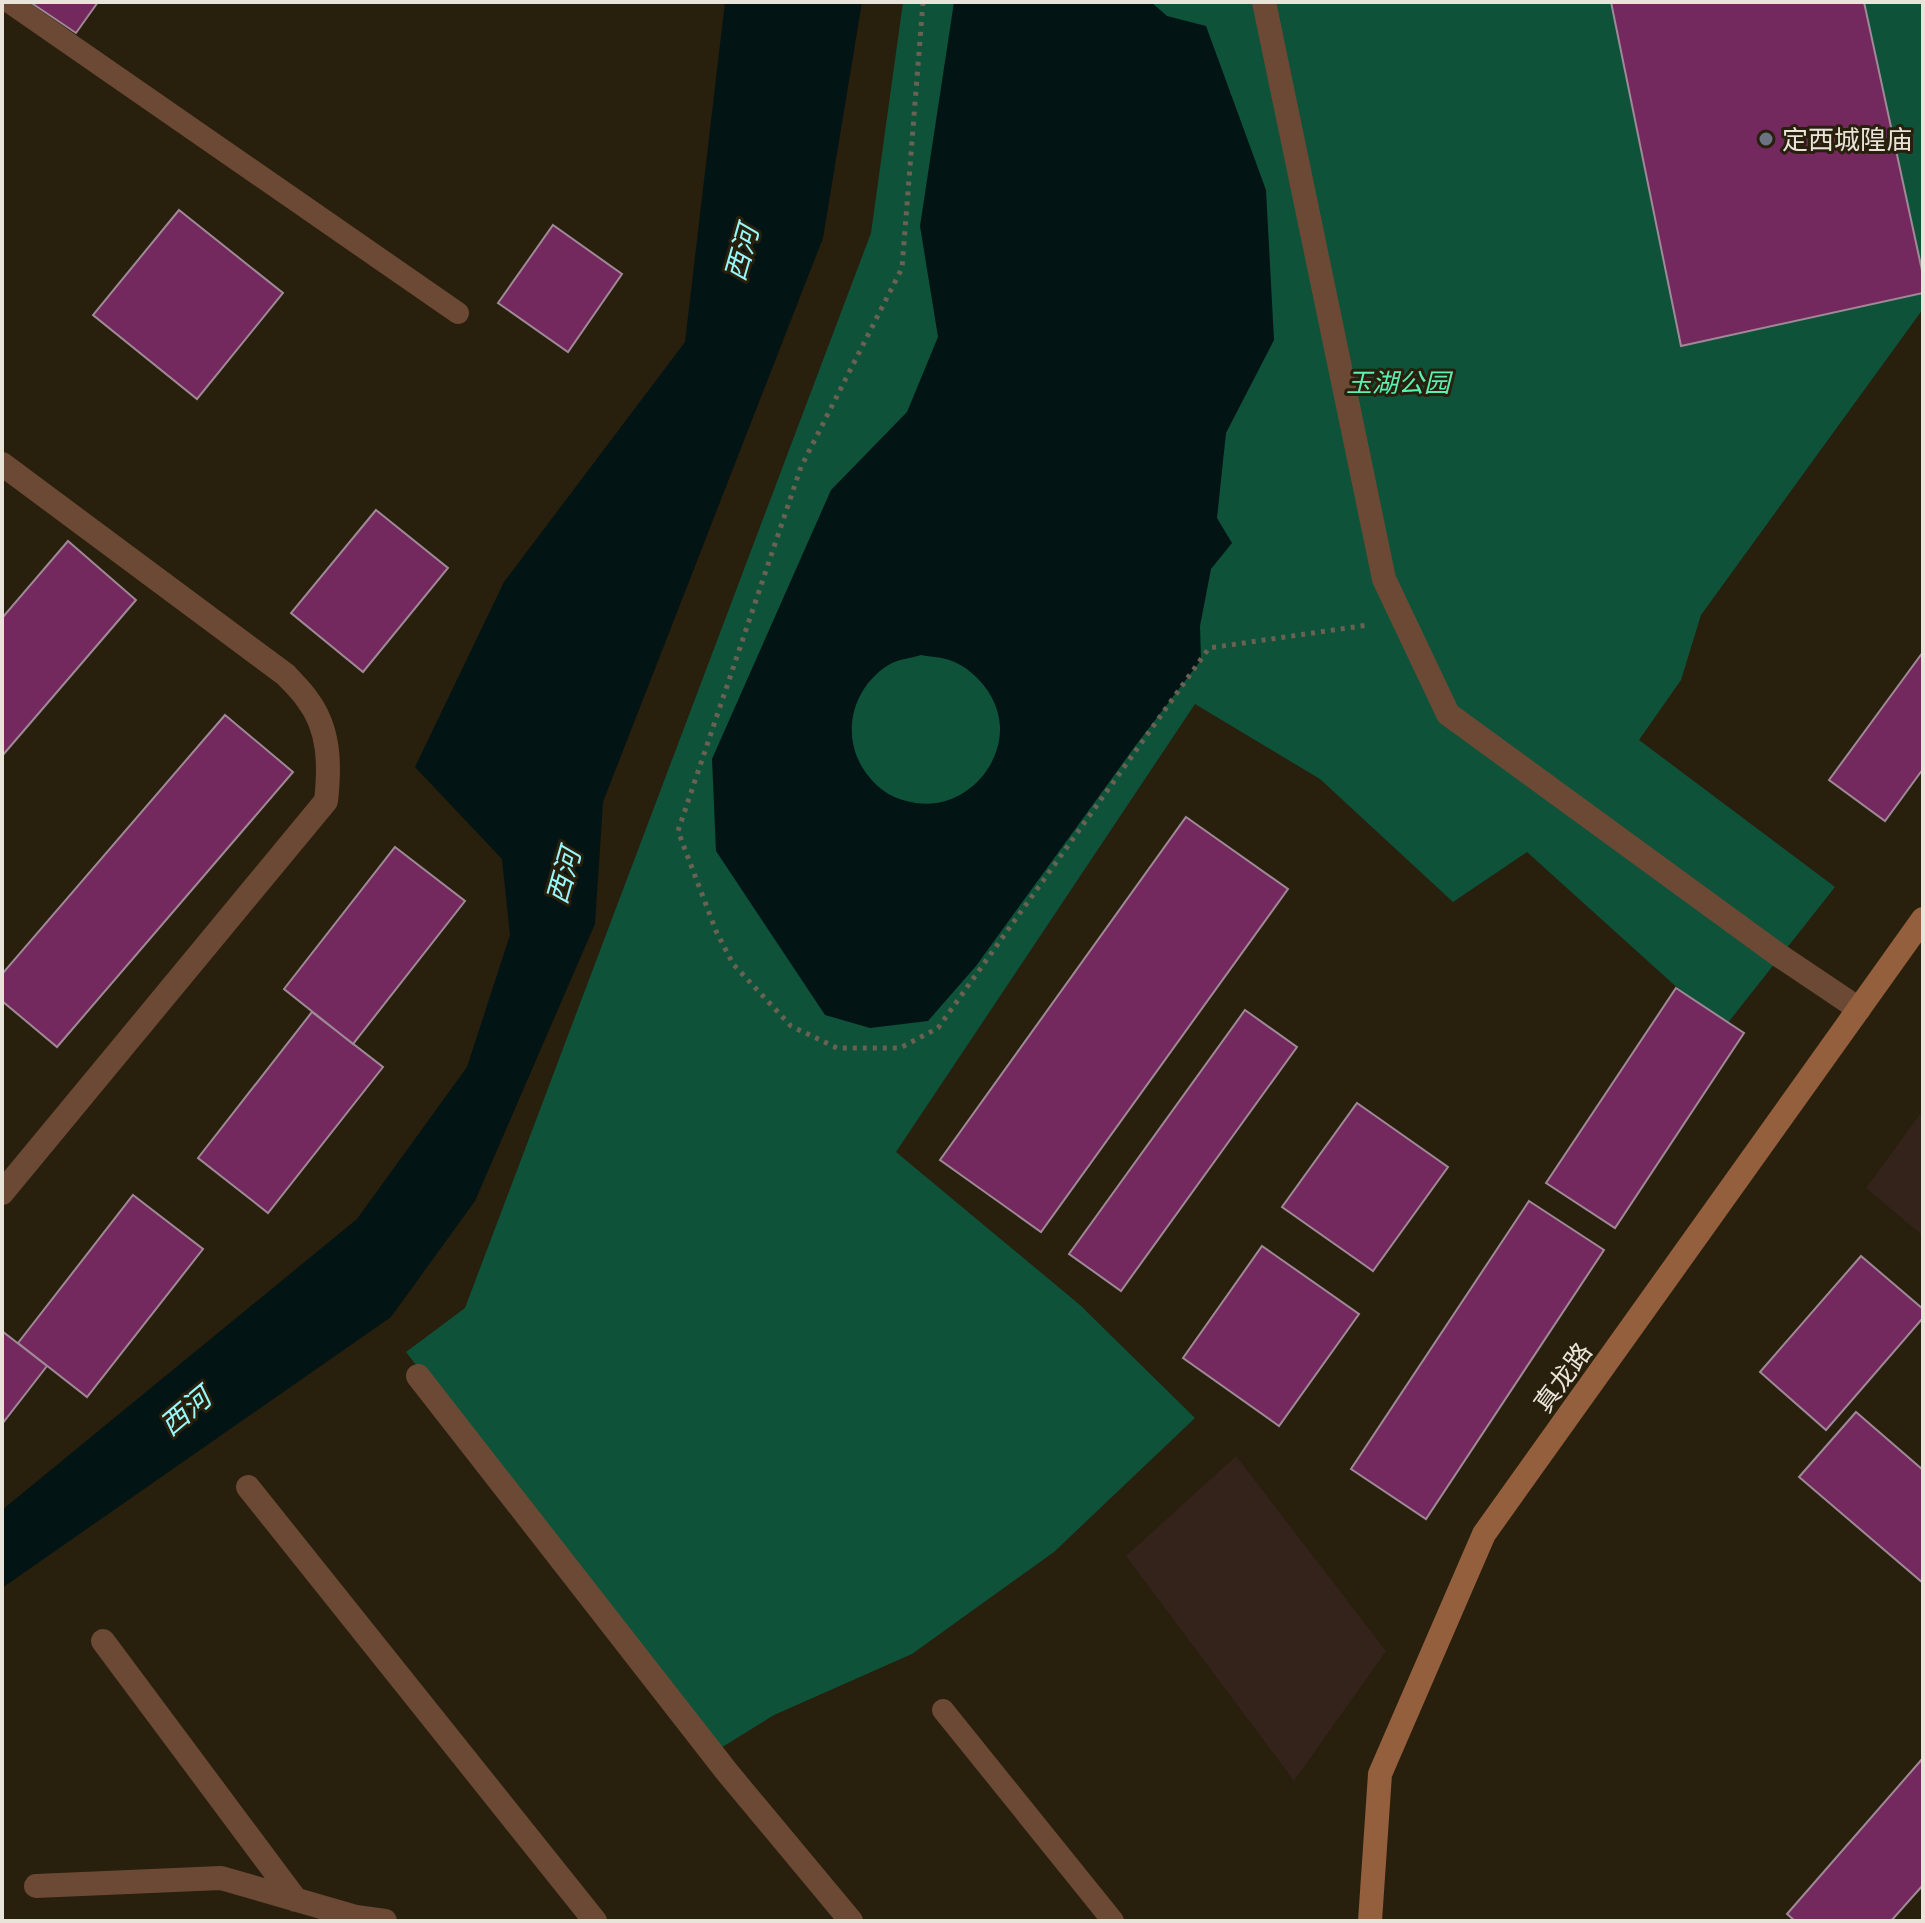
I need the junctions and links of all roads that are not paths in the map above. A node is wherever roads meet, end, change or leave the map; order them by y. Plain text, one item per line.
1 (9, 2) edge
2 (1264, 2) edge
3 (458, 313) dead end
4 (2, 464) edge
5 (1923, 919) edge
6 (1859, 1009) junction
7 (2, 1193) edge
8 (418, 1376) dead end
9 (248, 1487) dead end
10 (103, 1641) dead end
11 (943, 1710) dead end
12 (36, 1886) dead end
13 (296, 1900) junction
14 (385, 1921) edge
15 (595, 1921) edge
16 (851, 1921) edge
17 (1113, 1921) edge
18 (1370, 1921) edge

1 - 3 lane
2 - 6 street
4 - 7 street
5 - 6 main road, 真龙路
6 - 18 main road, 真龙路
8 - 16 street
9 - 15 street
10 - 13 street
11 - 17 lane
12 - 13 street
13 - 14 street

